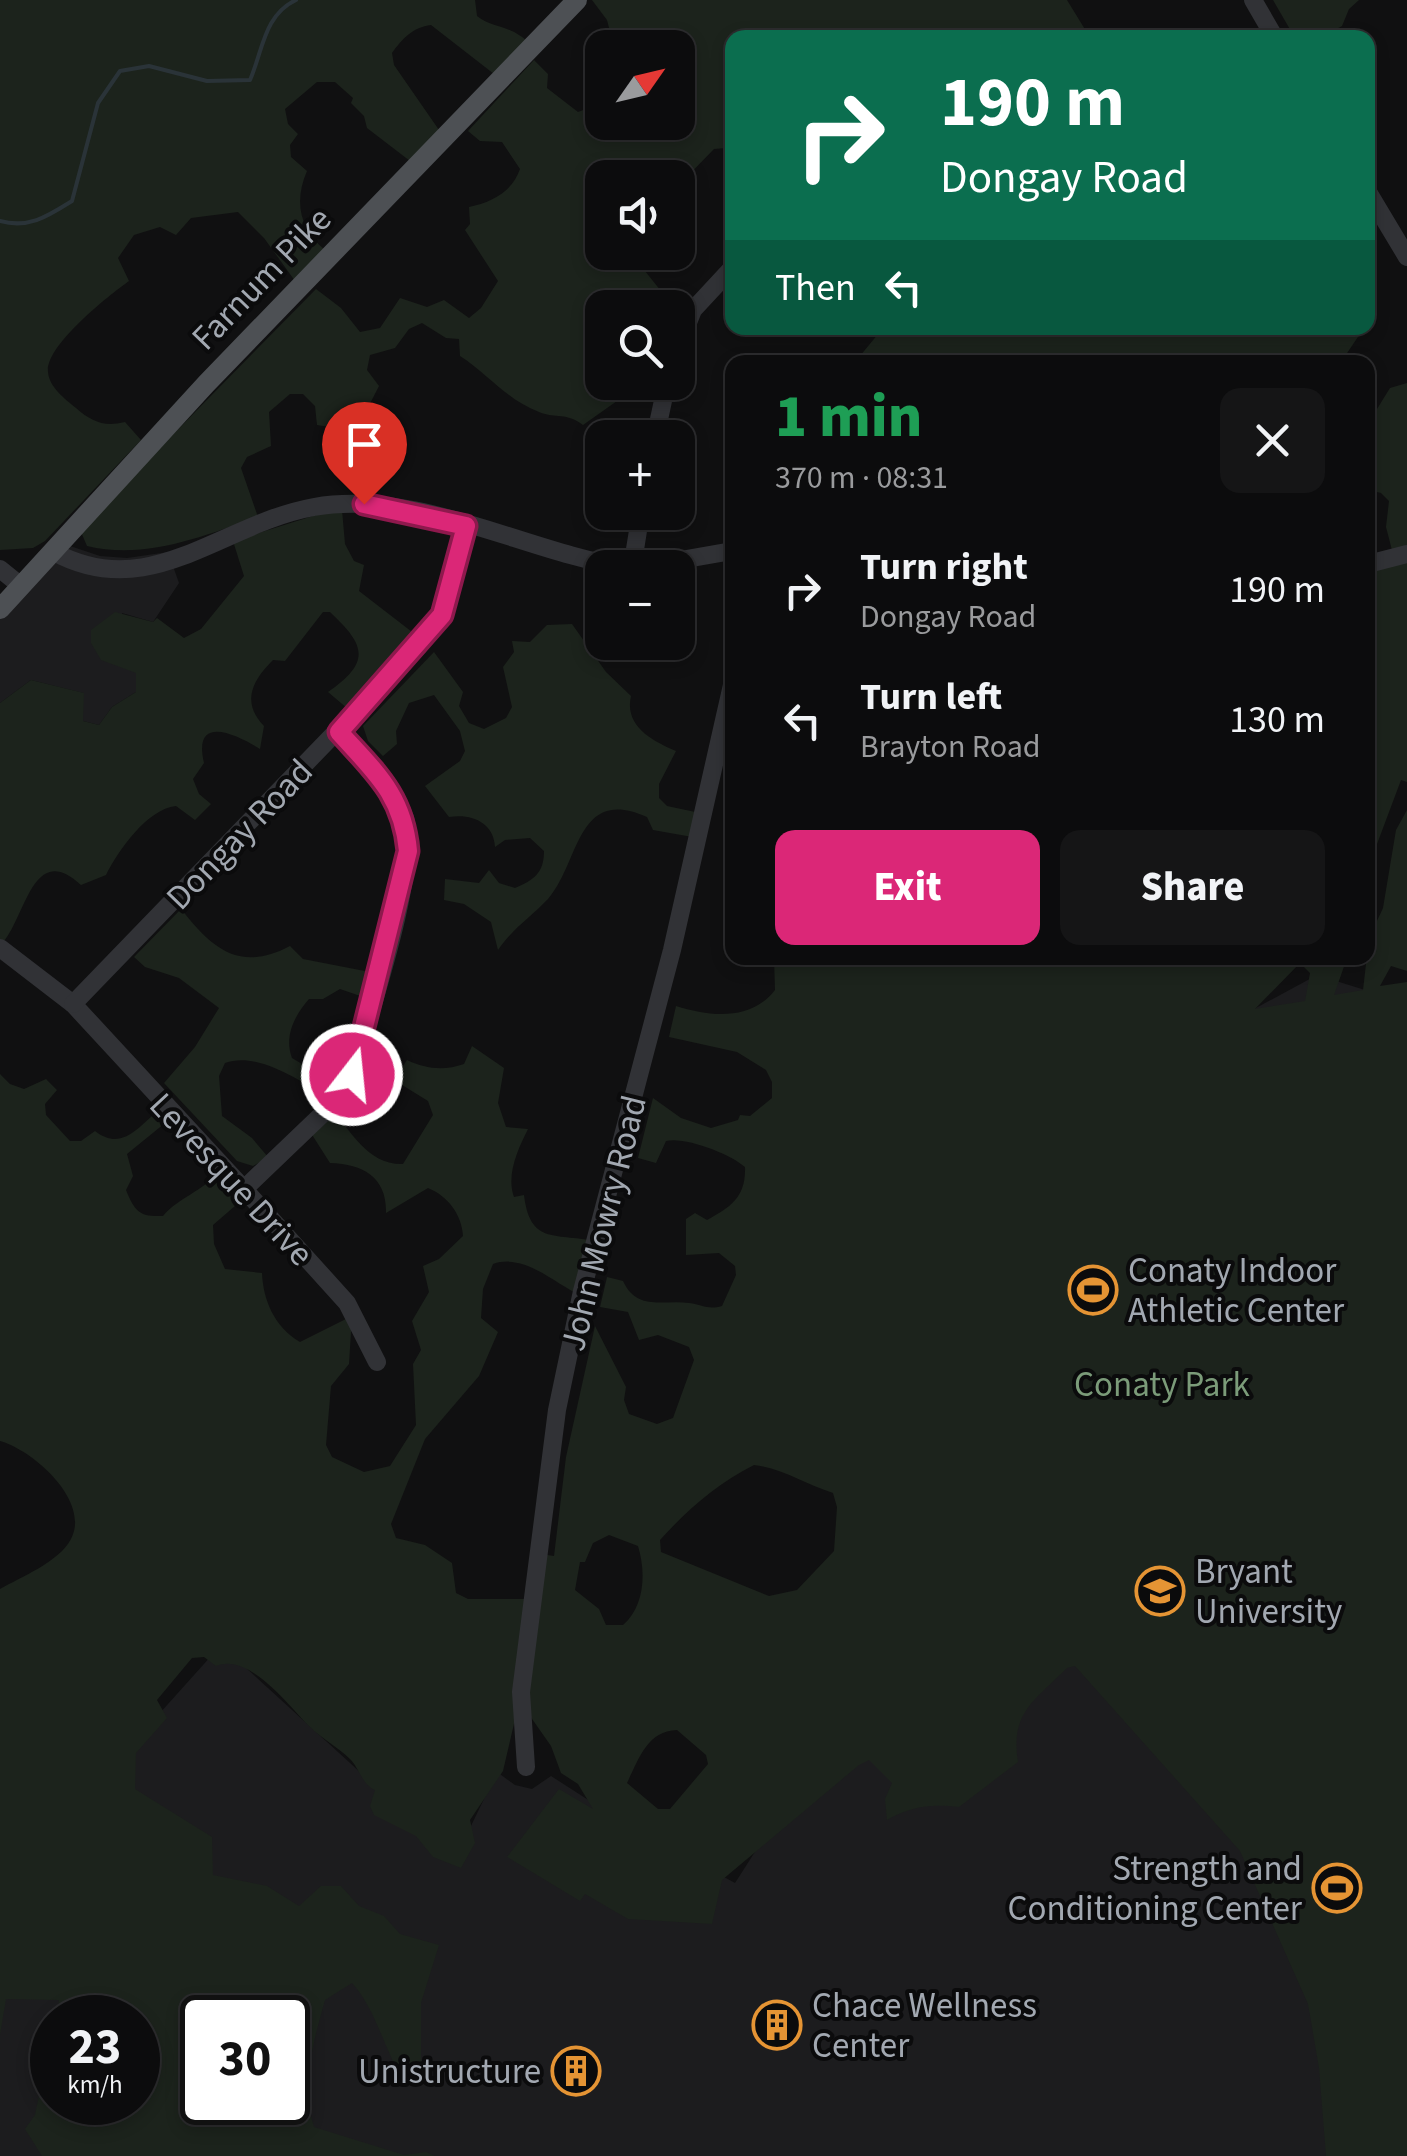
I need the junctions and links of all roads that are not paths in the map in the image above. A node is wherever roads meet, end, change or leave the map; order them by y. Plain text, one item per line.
1 (578, 0) edge
2 (1253, 0) edge
3 (1270, 30) edge
4 (1375, 204) edge
5 (1407, 257) edge
6 (725, 276) edge
7 (695, 308) edge
8 (466, 526) junction
9 (54, 552) junction
10 (725, 552) edge
11 (1407, 554) edge
12 (695, 557) edge
13 (585, 559) edge
14 (1375, 562) edge
15 (0, 569) edge
16 (21, 586) junction
17 (0, 608) edge
18 (725, 716) edge
19 (339, 732) junction
20 (0, 948) edge
21 (73, 1004) junction
22 (244, 1189) junction
23 (377, 1362) dead end
24 (526, 1768) dead end

1 - 9 main road, Farnum Pike
2 - 3 street
4 - 5 street
6 - 7 street
8 - 9 street
8 - 13 street
8 - 19 street, Dongay Road
9 - 16 main road, Farnum Pike
10 - 12 street
11 - 14 street
15 - 16 street
16 - 17 main road, Farnum Pike
18 - 24 street, John Mowry Road
19 - 21 street, Dongay Road
19 - 22 street
20 - 21 street
21 - 22 street, Levesque Drive
22 - 23 street, Levesque Drive

